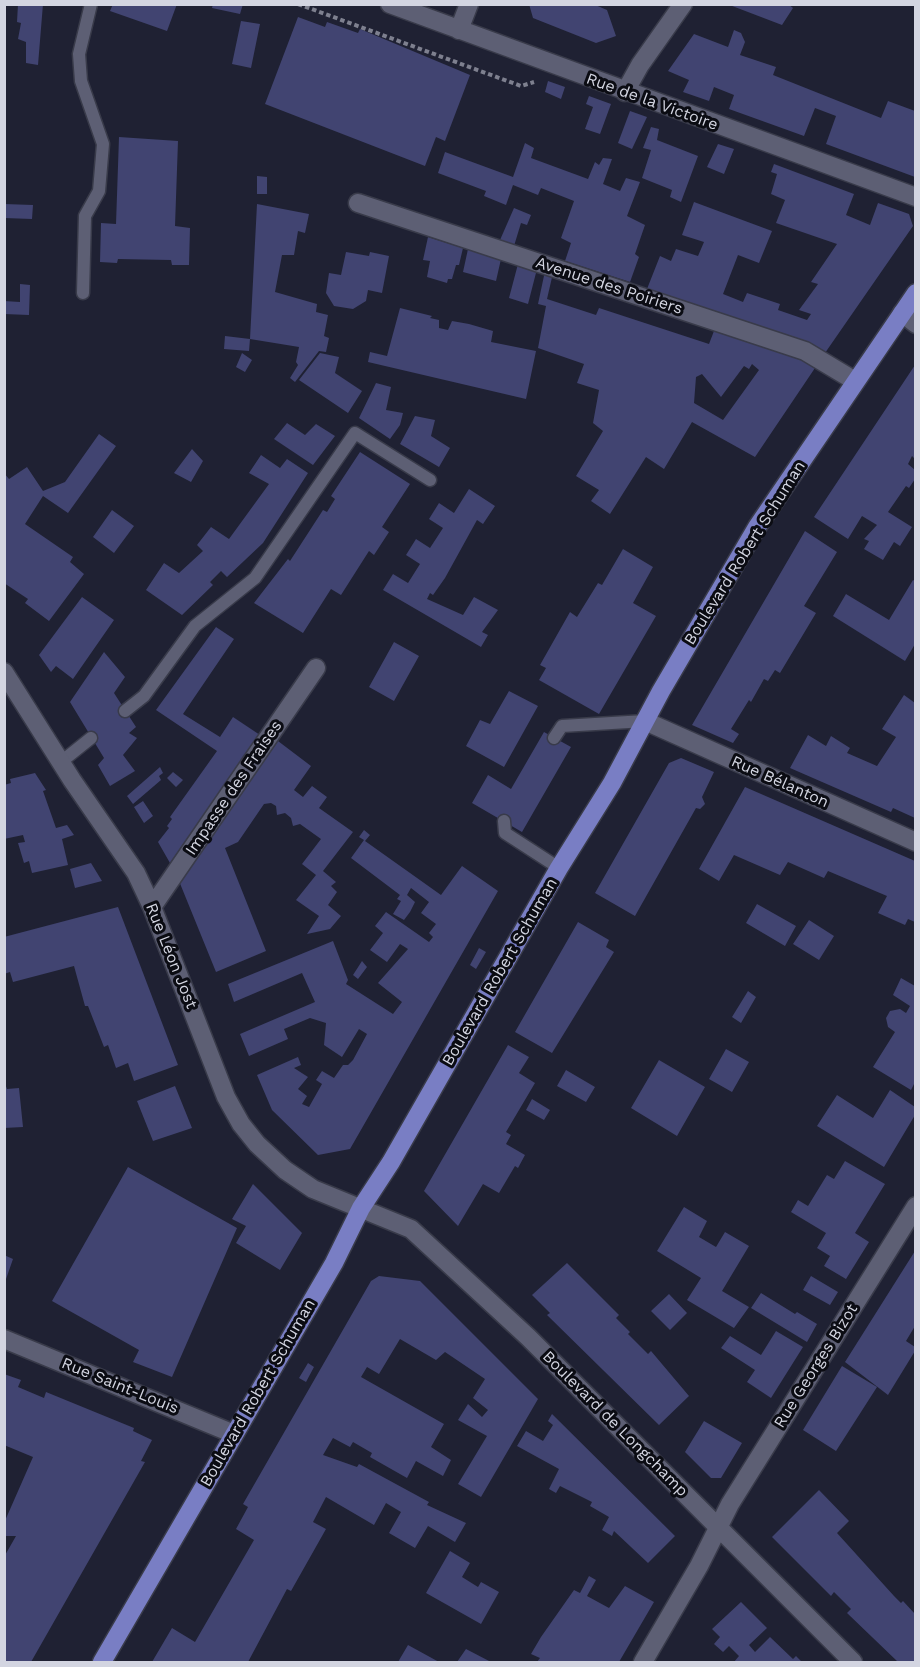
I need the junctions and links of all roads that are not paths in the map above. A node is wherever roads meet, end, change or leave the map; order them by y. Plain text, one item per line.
1 (91, 4) edge
2 (390, 4) edge
3 (469, 4) edge
4 (682, 4) edge
5 (459, 30) junction
6 (625, 92) junction
7 (915, 197) edge
8 (358, 203) dead end
9 (83, 293) dead end
10 (915, 293) edge
11 (908, 318) edge
12 (855, 381) junction
13 (430, 480) dead end
14 (316, 668) dead end
15 (6, 679) edge
16 (125, 711) dead end
17 (645, 721) junction
18 (91, 738) dead end
19 (554, 738) dead end
20 (61, 762) junction
21 (504, 821) dead end
22 (915, 842) edge
23 (560, 868) junction
24 (152, 907) junction
25 (915, 1207) edge
26 (361, 1208) junction
27 (4, 1339) edge
28 (234, 1434) junction
29 (718, 1528) junction
30 (102, 1662) edge
31 (643, 1662) edge
32 (853, 1662) edge

1 - 9 lane
2 - 5 street, Rue de la Victoire
3 - 5 street
4 - 6 street
5 - 6 street, Rue de la Victoire
6 - 7 street, Rue de la Victoire
8 - 12 street, Avenue des Poiriers
10 - 11 main road, Boulevard Robert Schuman
11 - 12 main road, Boulevard Robert Schuman
12 - 17 main road, Boulevard Robert Schuman
13 - 16 lane
14 - 24 street, Impasse des Fraises
15 - 20 street, Rue Léon Jost
17 - 19 lane
17 - 22 street, Rue Bélanton
17 - 23 main road, Boulevard Robert Schuman
18 - 20 lane
20 - 24 street, Rue Léon Jost
21 - 23 lane
23 - 26 main road, Boulevard Robert Schuman
24 - 26 street, Rue Léon Jost
25 - 29 street, Rue Georges Bizot
26 - 28 main road, Boulevard Robert Schuman
26 - 29 street, Boulevard de Longchamp
27 - 28 street, Rue Saint-Louis
28 - 30 main road, Boulevard Robert Schuman
29 - 31 street, Rue Georges Bizot
29 - 32 street, Boulevard de Longchamp

